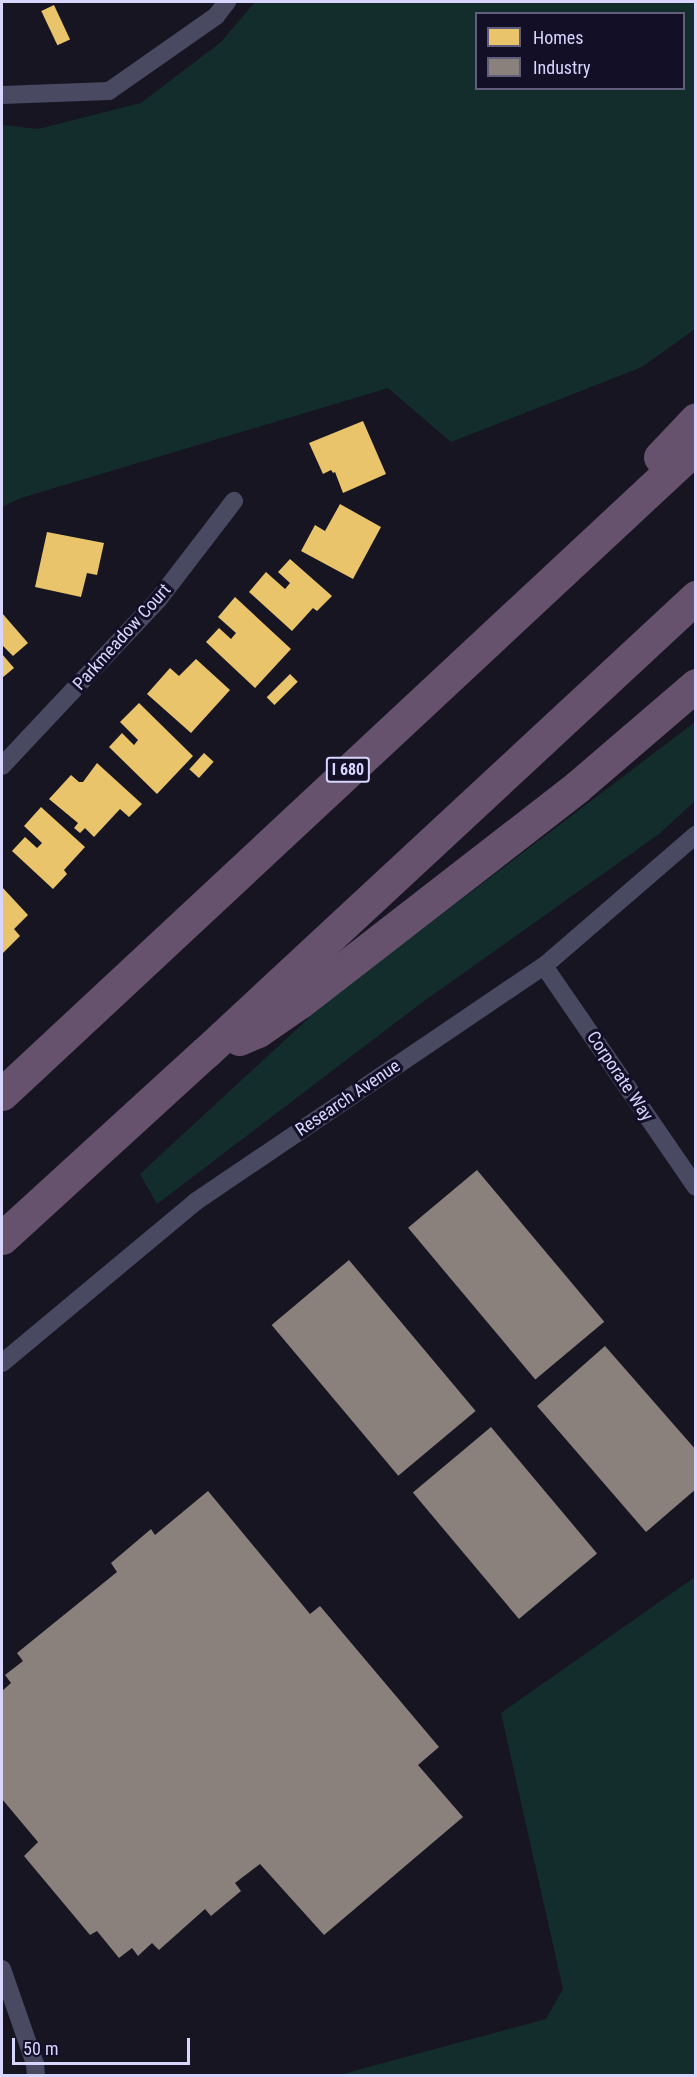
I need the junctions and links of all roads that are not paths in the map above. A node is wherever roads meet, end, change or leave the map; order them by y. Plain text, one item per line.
1 (227, 2) edge
2 (2, 95) edge
3 (696, 419) edge
4 (696, 447) edge
5 (234, 501) dead end
6 (696, 597) edge
7 (495, 632) junction
8 (696, 685) edge
9 (2, 766) edge
10 (696, 835) edge
11 (544, 966) junction
12 (206, 1052) junction
13 (2, 1094) edge
14 (696, 1187) edge
15 (2, 1238) edge
16 (2, 1363) edge
17 (2, 1969) edge
18 (36, 2076) edge

1 - 2 street
3 - 7 highway
4 - 7 highway, I 680
5 - 9 street, Parkmeadow Court
6 - 12 highway
7 - 13 highway, I 680
8 - 12 highway
10 - 11 street, Research Avenue
11 - 14 street, Corporate Way
11 - 16 street, Research Avenue
12 - 15 highway
17 - 18 street

